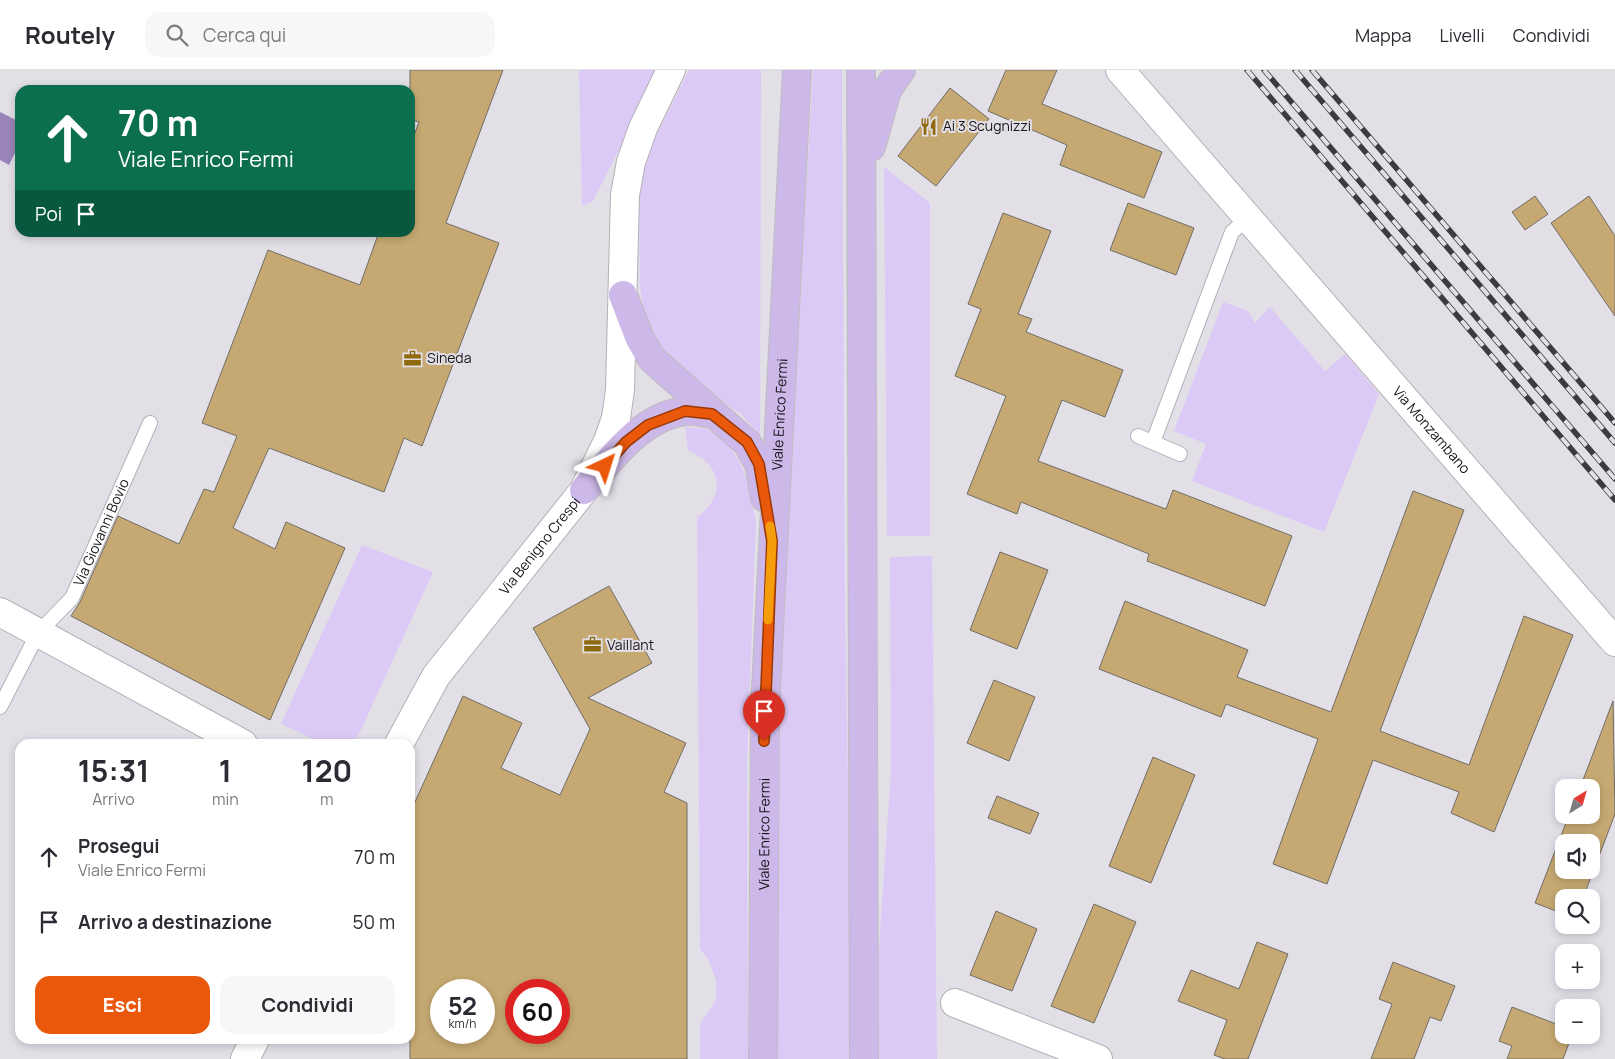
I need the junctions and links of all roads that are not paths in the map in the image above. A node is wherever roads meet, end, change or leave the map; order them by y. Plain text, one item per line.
1 (671, 70) edge
2 (797, 70) edge
3 (861, 70) edge
4 (900, 70) edge
5 (1120, 70) edge
6 (862, 185) junction
7 (1248, 218) junction
8 (623, 295) junction
9 (712, 414) junction
10 (150, 423) dead end
11 (1138, 436) dead end
12 (1153, 442) junction
13 (1180, 454) dead end
14 (584, 490) junction
15 (772, 541) junction
16 (0, 612) edge
17 (38, 633) junction
18 (1615, 642) edge
19 (0, 707) edge
20 (234, 739) edge
21 (401, 739) edge
22 (955, 1003) dead end
23 (252, 1044) edge
24 (245, 1059) edge
25 (763, 1059) edge
26 (864, 1059) edge
27 (1098, 1059) edge

1 - 8 street
2 - 15 main road, Viale Enrico Fermi
3 - 6 main road
4 - 6 main road
5 - 7 street, Via Monzambano
6 - 26 main road
7 - 12 lane
7 - 18 street, Via Monzambano
8 - 9 main road
8 - 14 street, Via Benigno Crespi
9 - 14 main road
9 - 15 main road
10 - 17 lane, Via Giovanni Bovio
11 - 12 lane
12 - 13 lane
14 - 21 street, Via Benigno Crespi
15 - 25 main road, Viale Enrico Fermi
16 - 17 street
17 - 19 lane, Via Giovanni Bovio
17 - 20 street
22 - 27 street
23 - 24 street

